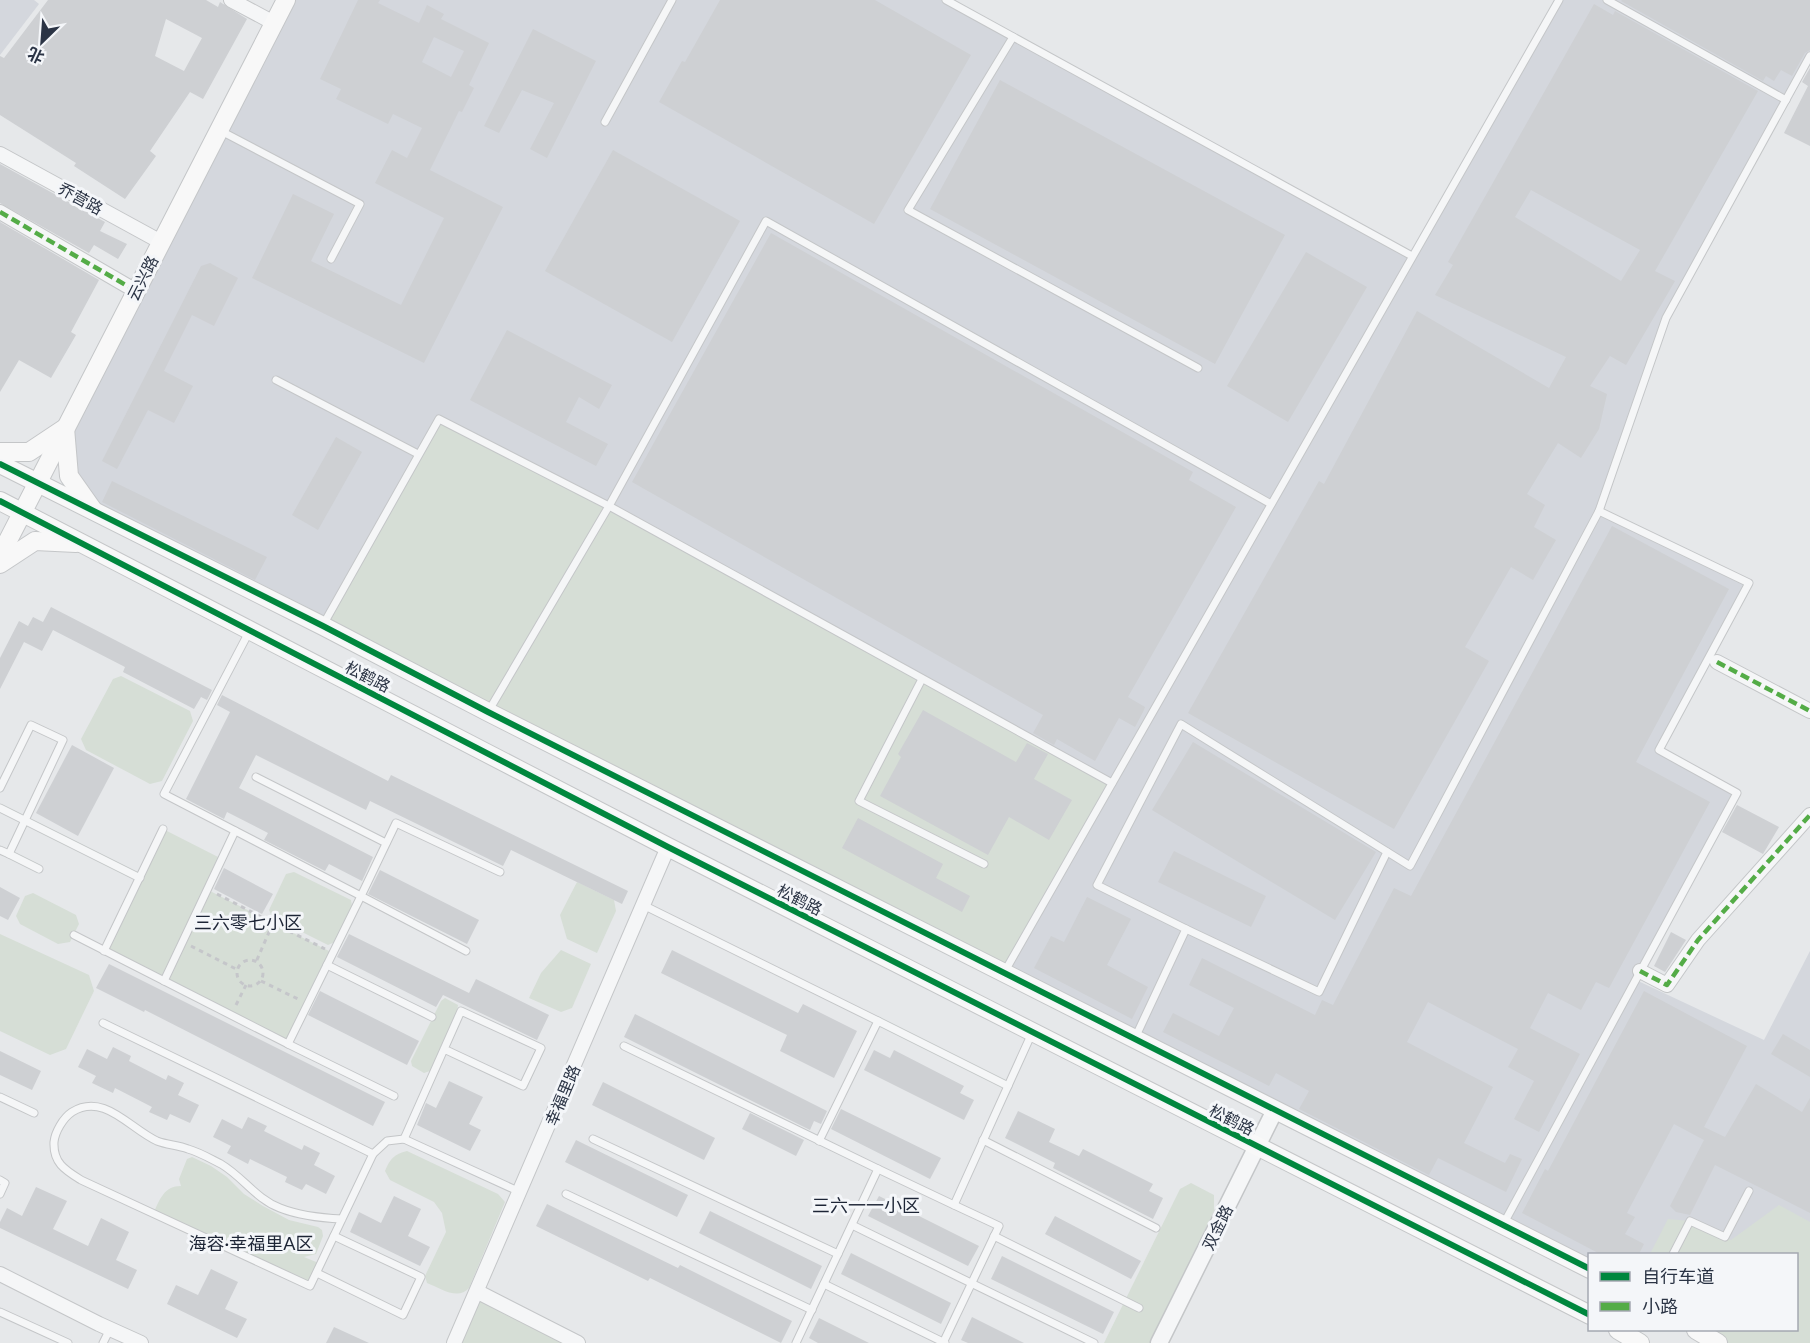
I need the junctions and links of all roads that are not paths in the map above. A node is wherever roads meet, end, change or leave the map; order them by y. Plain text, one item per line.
1 (231, 0) edge
2 (286, 0) edge
3 (672, 0) edge
4 (946, 0) edge
5 (1559, 0) edge
6 (1607, 0) edge
7 (274, 23) junction
8 (1013, 37) junction
9 (1810, 56) edge
10 (1786, 100) junction
11 (605, 122) dead end
12 (219, 130) junction
13 (0, 154) edge
14 (0, 212) edge
15 (161, 242) junction
16 (1412, 256) junction
17 (331, 259) dead end
18 (136, 291) junction
19 (1198, 368) dead end
20 (276, 380) dead end
21 (65, 428) junction
22 (0, 452) edge
23 (418, 454) junction
24 (0, 465) edge
25 (37, 483) junction
26 (0, 501) edge
27 (1271, 504) junction
28 (609, 506) junction
29 (1599, 511) junction
30 (22, 512) junction
31 (94, 512) junction
32 (82, 543) junction
33 (0, 556) edge
34 (0, 564) edge
35 (323, 626) junction
36 (250, 630) junction
37 (1717, 662) dead end
38 (922, 679) junction
39 (1810, 711) edge
40 (488, 712) junction
41 (256, 777) dead end
42 (1112, 783) junction
43 (0, 788) edge
44 (0, 808) edge
45 (1810, 814) edge
46 (25, 821) junction
47 (163, 829) dead end
48 (235, 831) junction
49 (386, 843) junction
50 (668, 847) junction
51 (0, 850) edge
52 (1387, 852) junction
53 (9, 854) junction
54 (984, 864) dead end
55 (39, 870) dead end
56 (500, 872) dead end
57 (140, 878) junction
58 (361, 896) junction
59 (643, 905) junction
60 (1186, 929) junction
61 (74, 935) dead end
62 (104, 951) junction
63 (466, 951) dead end
64 (327, 964) junction
65 (1640, 971) junction
66 (1004, 973) junction
67 (164, 981) junction
68 (432, 1017) dead end
69 (878, 1022) junction
70 (103, 1023) dead end
71 (1032, 1033) junction
72 (1135, 1039) junction
73 (288, 1044) junction
74 (624, 1046) dead end
75 (444, 1049) junction
76 (1008, 1086) junction
77 (394, 1096) dead end
78 (0, 1097) edge
79 (1275, 1110) junction
80 (34, 1113) dead end
81 (404, 1138) junction
82 (593, 1139) dead end
83 (983, 1140) junction
84 (819, 1141) junction
85 (1257, 1147) junction
86 (373, 1154) junction
87 (878, 1169) junction
88 (0, 1180) edge
89 (1749, 1191) dead end
90 (520, 1192) junction
91 (0, 1194) edge
92 (566, 1194) dead end
93 (954, 1205) junction
94 (342, 1219) junction
95 (852, 1225) junction
96 (1503, 1225) junction
97 (1155, 1228) dead end
98 (334, 1236) junction
99 (994, 1236) junction
100 (1674, 1253) edge
101 (838, 1254) junction
102 (1588, 1268) edge
103 (317, 1273) junction
104 (0, 1274) edge
105 (824, 1284) junction
106 (972, 1284) junction
107 (477, 1292) junction
108 (1139, 1308) dead end
109 (812, 1310) junction
110 (0, 1312) edge
111 (1588, 1314) edge
112 (110, 1329) junction
113 (1620, 1331) edge
114 (1699, 1331) edge
115 (68, 1343) edge
116 (103, 1343) edge
117 (141, 1343) edge
118 (454, 1343) edge
119 (578, 1343) edge
120 (796, 1343) edge
121 (944, 1343) edge
122 (1094, 1343) edge
123 (1159, 1343) edge
124 (1640, 1343) edge
125 (1718, 1343) edge

1 - 7 street
2 - 7 main road, 云兴路
3 - 11 lane
4 - 8 lane
5 - 16 lane
6 - 10 lane
7 - 12 main road, 云兴路
8 - 16 lane
8 - 19 lane
9 - 10 lane
10 - 29 lane
12 - 15 main road, 云兴路
12 - 17 lane
13 - 15 street, 乔营路
14 - 18 street
15 - 18 main road, 云兴路
16 - 27 lane
18 - 21 main road, 云兴路
20 - 23 lane
21 - 22 main road
21 - 25 main road, 云兴路
21 - 31 main road
23 - 28 lane
23 - 35 lane
24 - 25 main road, 松鹤路
25 - 30 main road, 云兴路
25 - 31 main road, 松鹤路
26 - 30 main road, 松鹤路
27 - 28 lane
27 - 42 lane
28 - 38 lane
28 - 40 lane
29 - 52 lane
29 - 65 lane
30 - 32 main road, 松鹤路
30 - 33 main road, 云兴路
31 - 35 main road, 松鹤路
32 - 34 main road
32 - 36 main road, 松鹤路
35 - 40 main road, 松鹤路
36 - 48 lane
36 - 50 main road, 松鹤路
37 - 39 street
38 - 42 lane
38 - 54 lane
40 - 66 main road, 松鹤路
41 - 49 lane
42 - 66 lane
43 - 46 lane
44 - 46 lane
45 - 65 street
46 - 53 lane
46 - 57 lane
47 - 57 lane
48 - 58 lane
48 - 67 lane
49 - 56 lane
49 - 58 lane
50 - 59 street, 幸福里路
50 - 71 main road, 松鹤路
51 - 53 lane
52 - 60 lane
52 - 60 lane
53 - 55 lane
57 - 62 lane
58 - 63 lane
58 - 64 lane
59 - 69 lane
59 - 90 street, 幸福里路
60 - 72 lane
61 - 62 lane
62 - 67 lane
64 - 68 lane
64 - 73 lane
65 - 96 lane
66 - 72 main road, 松鹤路
67 - 73 lane
69 - 76 lane
69 - 84 lane
70 - 86 lane
71 - 76 lane
71 - 85 main road, 松鹤路
72 - 79 main road, 松鹤路
73 - 77 lane
74 - 84 lane
75 - 75 lane
75 - 81 lane
76 - 83 lane
78 - 80 lane
79 - 85 street, 双金路
79 - 96 main road, 松鹤路
81 - 86 lane
81 - 90 lane
82 - 101 lane
83 - 93 lane
83 - 97 lane
84 - 87 lane
85 - 111 main road, 松鹤路
85 - 123 street, 双金路
86 - 94 lane
87 - 93 lane
87 - 95 lane
88 - 91 lane
89 - 100 lane
90 - 107 street, 幸福里路
92 - 109 lane
93 - 99 lane
94 - 98 lane
94 - 103 lane
95 - 101 lane
95 - 106 lane
96 - 102 main road, 松鹤路
98 - 103 lane
98 - 103 lane
99 - 106 lane
99 - 108 lane
101 - 105 lane
104 - 112 street
105 - 109 lane
105 - 121 lane
106 - 121 lane
106 - 122 lane
107 - 118 street, 幸福里路
107 - 119 street
109 - 120 lane
110 - 115 lane
112 - 116 lane
112 - 117 street
113 - 124 main road
114 - 125 main road

